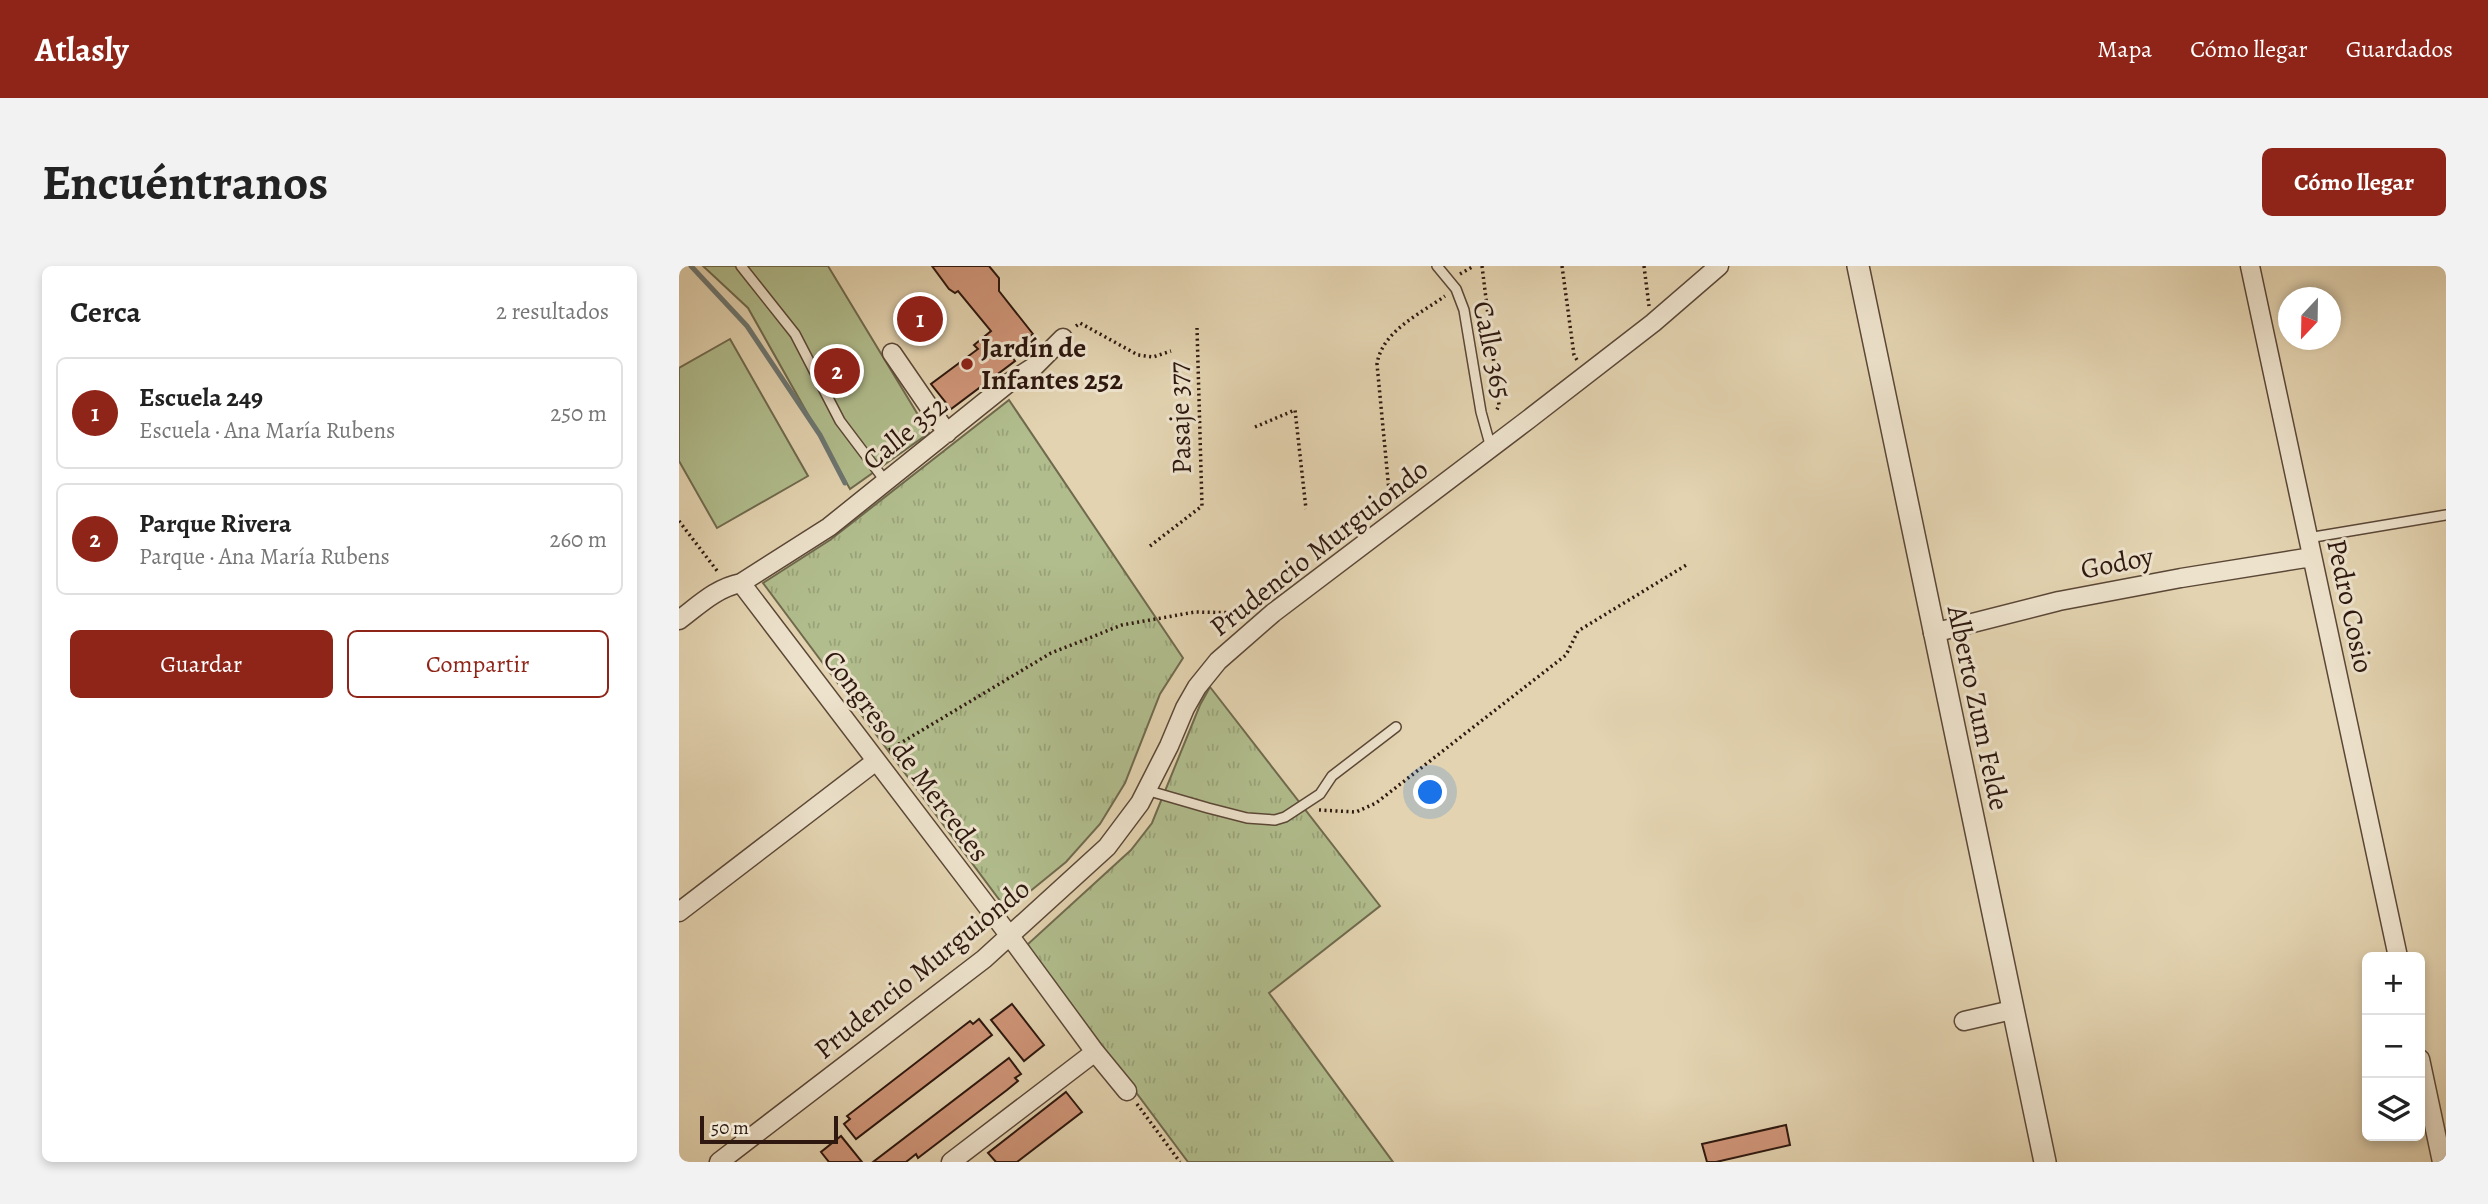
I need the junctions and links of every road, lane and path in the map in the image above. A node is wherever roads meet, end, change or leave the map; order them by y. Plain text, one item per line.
1 (741, 266) edge
2 (1437, 266) edge
3 (1482, 266) edge
4 (1562, 266) edge
5 (1644, 266) edge
6 (1719, 266) edge
7 (1858, 266) edge
8 (2250, 266) edge
9 (1455, 289) junction
10 (1648, 301) dead end
11 (1197, 328) dead end
12 (1063, 338) joint
13 (1171, 351) dead end
14 (892, 353) dead end
15 (1577, 361) dead end
16 (1496, 412) dead end
17 (1255, 427) dead end
18 (947, 432) junction
19 (1491, 448) junction
20 (886, 482) junction
21 (1389, 491) dead end
22 (1305, 509) dead end
23 (2446, 515) edge
24 (679, 521) edge
25 (2308, 538) junction
26 (1150, 546) dead end
27 (2312, 556) junction
28 (1688, 564) dead end
29 (713, 566) dead end
30 (741, 583) junction
31 (1273, 613) junction
32 (679, 620) edge
33 (1934, 633) junction
34 (1396, 727) dead end
35 (876, 761) junction
36 (1146, 790) junction
37 (1307, 803) junction
38 (679, 912) edge
39 (1009, 935) junction
40 (2397, 952) edge
41 (2012, 1010) junction
42 (1964, 1021) dead end
43 (1095, 1052) junction
44 (2424, 1078) edge
45 (1127, 1091) joint
46 (719, 1162) edge
47 (951, 1162) edge
48 (1180, 1162) edge
49 (2045, 1162) edge
50 (2442, 1162) edge

1 - 20 lane
2 - 9 lane, Calle 365
3 - 16 path
4 - 15 path
5 - 10 path
6 - 19 street, Prudencio Murguiondo
7 - 33 street, Alberto Zum Felde
8 - 25 street, Pedro Cosio
9 - 19 lane, Calle 365
9 - 21 path
11 - 26 path, Pasaje 377
12 - 13 path
12 - 18 street, Calle 352
14 - 18 street
17 - 22 path
18 - 20 street, Calle 352
19 - 31 street, Prudencio Murguiondo
20 - 30 street, Calle 352
23 - 25 lane
24 - 29 path
25 - 27 street, Pedro Cosio
27 - 33 street, Godoy
27 - 40 street, Pedro Cosio
28 - 37 path
30 - 32 street, Calle 352
30 - 35 street, Congreso de Mercedes
31 - 35 path
31 - 36 street, Prudencio Murguiondo
33 - 41 street, Alberto Zum Felde
34 - 37 lane
35 - 38 street
35 - 39 street, Congreso de Mercedes
36 - 37 lane
36 - 39 street, Prudencio Murguiondo
39 - 43 street, Congreso de Mercedes
39 - 46 street, Prudencio Murguiondo
41 - 42 street
41 - 49 street, Alberto Zum Felde
43 - 45 street, Congreso de Mercedes
43 - 47 street
44 - 50 street
45 - 48 path

